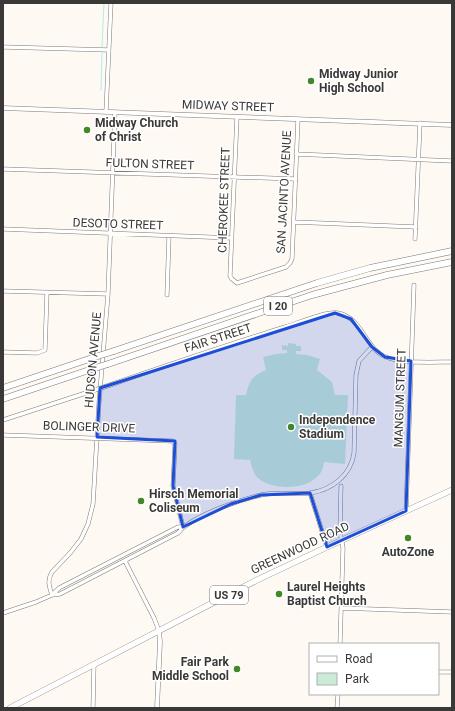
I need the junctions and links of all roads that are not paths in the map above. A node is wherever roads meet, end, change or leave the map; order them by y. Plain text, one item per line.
1 (111, 3) edge
2 (3, 46) edge
3 (109, 50) junction
4 (3, 108) edge
5 (106, 112) junction
6 (114, 112) junction
7 (237, 117) junction
8 (298, 119) junction
9 (420, 123) junction
10 (452, 125) edge
11 (296, 154) junction
12 (418, 160) junction
13 (452, 161) edge
14 (3, 169) edge
15 (112, 172) junction
16 (235, 177) junction
17 (296, 179) junction
18 (294, 222) junction
19 (416, 227) junction
20 (3, 230) edge
21 (110, 234) junction
22 (169, 236) junction
23 (232, 238) junction
24 (415, 239) dead end
25 (452, 251) edge
26 (452, 262) edge
27 (234, 282) joint
28 (414, 285) dead end
29 (3, 291) edge
30 (47, 292) junction
31 (108, 294) junction
32 (167, 295) dead end
33 (372, 347) junction
34 (3, 352) edge
35 (411, 361) junction
36 (452, 362) edge
37 (3, 388) edge
38 (92, 390) joint
39 (3, 399) edge
40 (3, 420) edge
41 (3, 435) edge
42 (97, 437) junction
43 (341, 486) dead end
44 (452, 490) edge
45 (310, 493) junction
46 (406, 511) junction
47 (183, 527) junction
48 (341, 541) junction
49 (327, 547) junction
50 (125, 561) junction
51 (52, 595) junction
52 (341, 608) junction
53 (452, 612) edge
54 (3, 613) edge
55 (159, 631) junction
56 (340, 643) edge
57 (94, 664) junction
58 (439, 672) edge
59 (452, 672) edge
60 (338, 695) edge
61 (19, 706) edge
62 (10, 708) edge
63 (93, 708) edge
64 (157, 708) edge
65 (337, 708) edge

1 - 3 street
2 - 3 street
3 - 5 street
4 - 5 street, MIDWAY STREET
5 - 6 street, MIDWAY STREET
6 - 7 street, MIDWAY STREET
6 - 15 street, HUDSON AVENUE
7 - 8 street, MIDWAY STREET
7 - 16 street, CHEROKEE STREET
8 - 9 street, MIDWAY STREET
8 - 11 street, SAN JACINTO AVENUE
9 - 10 street, MIDWAY STREET
9 - 12 street
11 - 12 street
11 - 17 street, SAN JACINTO AVENUE
12 - 13 street
12 - 19 street
14 - 15 street, FULTON STREET
15 - 16 street, FULTON STREET
15 - 21 street, HUDSON AVENUE
16 - 17 street, FULTON STREET
16 - 23 street, CHEROKEE STREET
17 - 18 street, SAN JACINTO AVENUE
18 - 19 street
18 - 27 street, SAN JACINTO AVENUE
19 - 24 street
20 - 21 street, DESOTO STREET
21 - 22 street, DESOTO STREET
21 - 31 street, HUDSON AVENUE
22 - 23 street, DESOTO STREET
22 - 32 street
23 - 27 street, CHEROKEE STREET
25 - 37 highway, I 20, bridge
26 - 39 highway, I 20, bridge
28 - 35 street, MANGUM STREET
29 - 30 street
30 - 31 street
30 - 34 street
31 - 42 street, HUDSON AVENUE
33 - 35 street, FAIR STREET
33 - 38 street, FAIR STREET, bridge
33 - 45 street
35 - 36 street, FAIR STREET
35 - 46 street, MANGUM STREET
38 - 40 street, BOLINGER DRIVE
41 - 42 street, BOLINGER DRIVE
42 - 47 street, BOLINGER DRIVE
42 - 51 street, HUDSON AVENUE
43 - 48 street
44 - 46 main road, GREENWOOD ROAD / US 79
45 - 47 street
45 - 49 street
46 - 48 main road, GREENWOOD ROAD / US 79
47 - 50 street
47 - 51 street
48 - 49 main road, GREENWOOD ROAD / US 79
48 - 52 street
49 - 55 main road, GREENWOOD ROAD / US 79
50 - 51 street
50 - 55 street
51 - 54 street
52 - 53 street
52 - 56 street
55 - 57 main road, GREENWOOD ROAD / US 79
55 - 64 street
57 - 61 main road, GREENWOOD ROAD / US 79
57 - 63 street
58 - 59 street
60 - 65 street
61 - 62 main road, GREENWOOD ROAD / US 79

